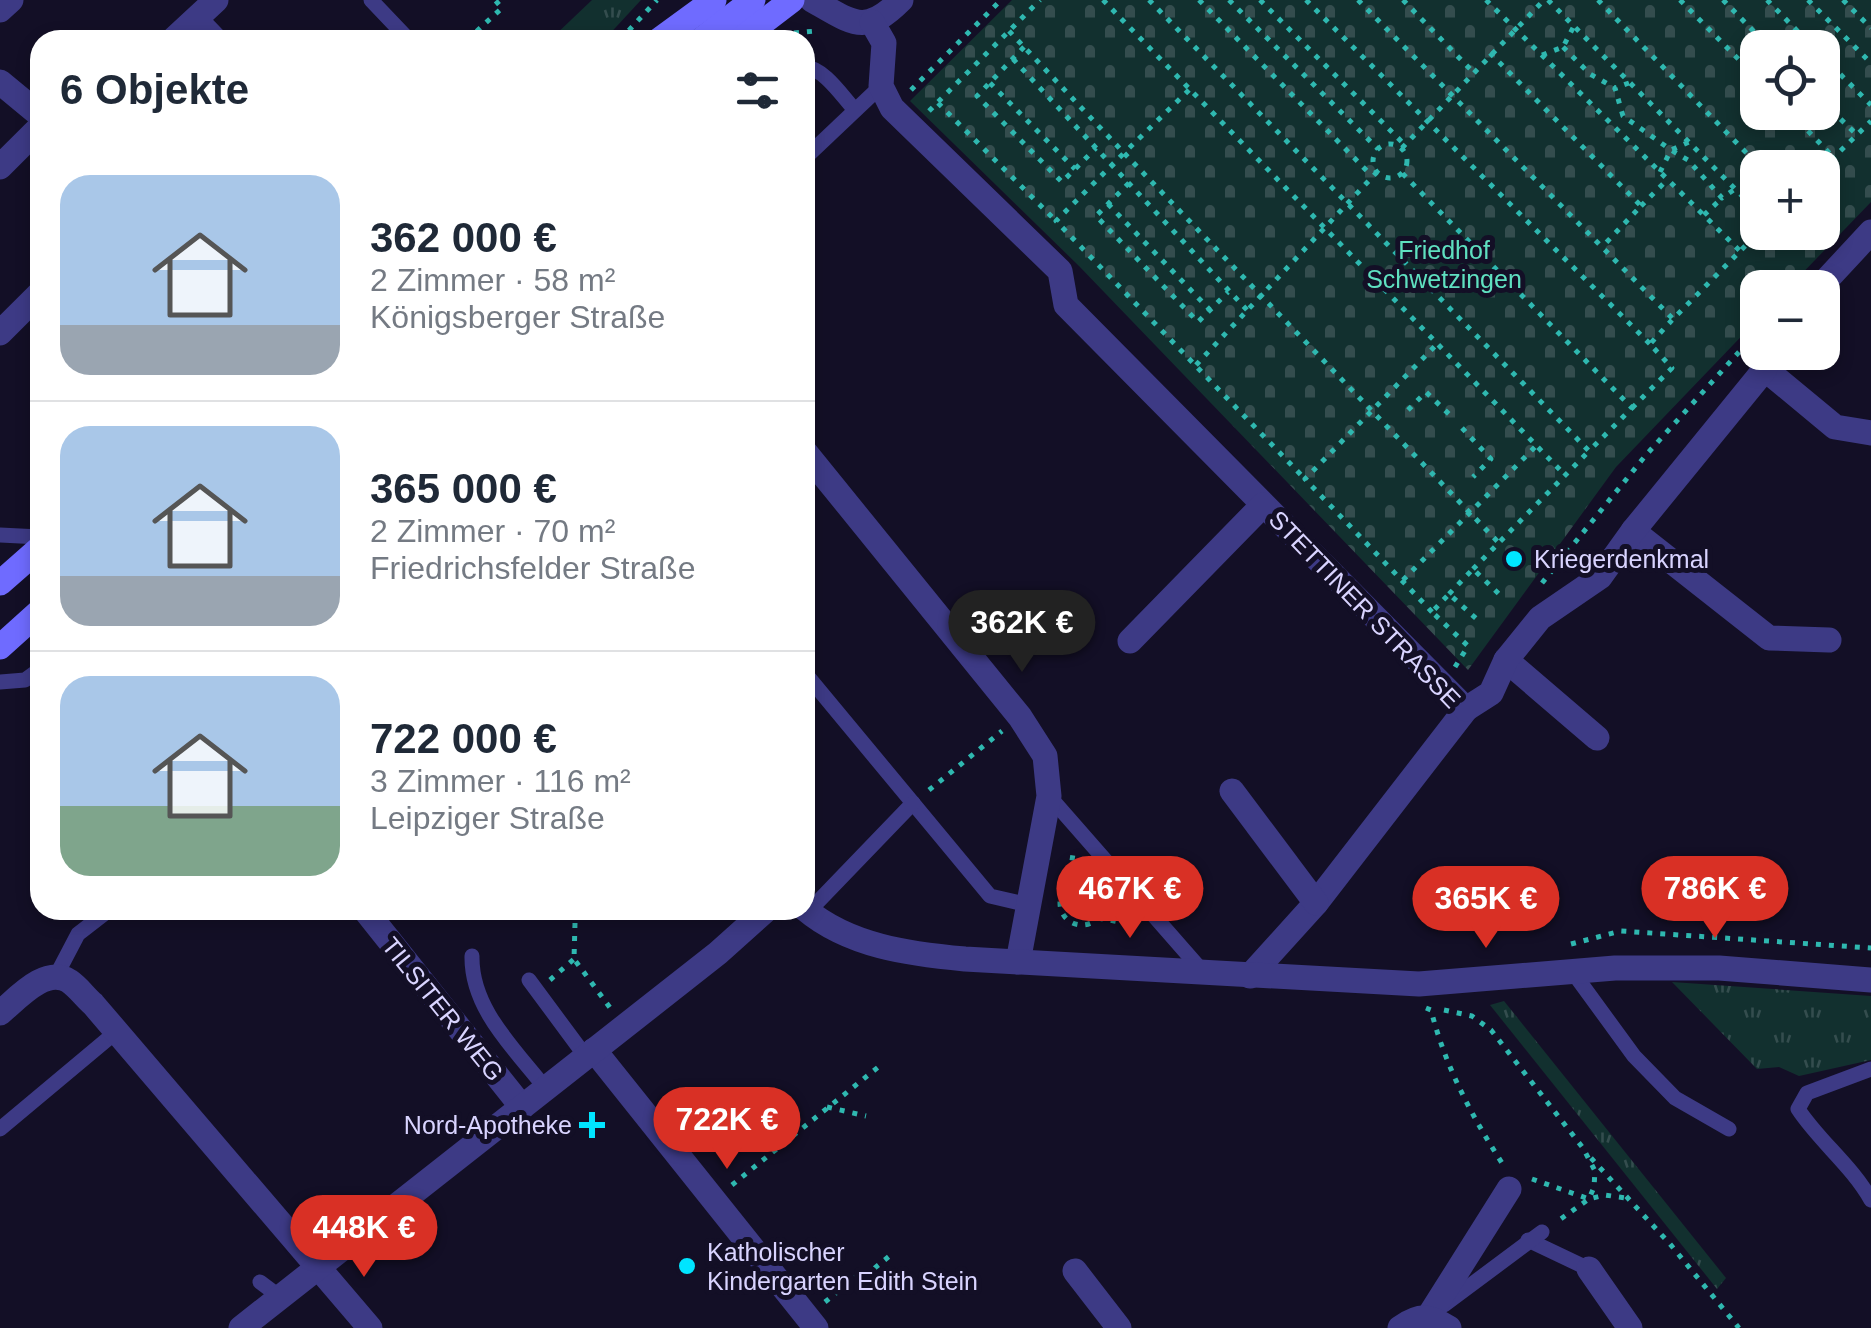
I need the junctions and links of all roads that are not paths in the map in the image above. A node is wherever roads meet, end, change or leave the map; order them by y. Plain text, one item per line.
1 (11, 0) edge
2 (371, 0) edge
3 (714, 0) edge
4 (753, 0) edge
5 (792, 0) edge
6 (812, 0) edge
7 (909, 3) edge
8 (207, 8) edge
9 (0, 10) edge
10 (872, 22) junction
11 (184, 30) edge
12 (400, 30) edge
13 (674, 30) edge
14 (714, 30) edge
15 (753, 30) edge
16 (815, 69) edge
17 (0, 82) edge
18 (886, 97) junction
19 (30, 107) edge
20 (855, 110) junction
21 (30, 137) edge
22 (815, 148) edge
23 (0, 167) edge
24 (1871, 232) edge
25 (1836, 270) edge
26 (30, 303) edge
27 (0, 333) edge
28 (1747, 370) edge
29 (1774, 370) edge
30 (1871, 433) edge
31 (815, 464) edge
32 (1263, 505) junction
33 (1633, 531) junction
34 (0, 535) edge
35 (30, 536) edge
36 (30, 556) edge
37 (0, 582) edge
38 (30, 620) edge
39 (1829, 640) dead end
40 (1130, 641) dead end
41 (0, 647) edge
42 (1506, 660) junction
43 (30, 676) edge
44 (0, 682) edge
45 (815, 685) edge
46 (1466, 710) junction
47 (1597, 738) dead end
48 (1232, 791) dead end
49 (1048, 796) junction
50 (913, 803) junction
51 (815, 902) edge
52 (1316, 902) junction
53 (1029, 905) junction
54 (815, 916) edge
55 (96, 920) edge
56 (372, 920) edge
57 (755, 920) edge
58 (472, 956) dead end
59 (1018, 962) junction
60 (1572, 971) junction
61 (1204, 973) junction
62 (56, 976) junction
63 (1250, 976) junction
64 (1871, 980) edge
65 (533, 986) road end
66 (0, 1013) edge
67 (116, 1032) junction
68 (590, 1053) junction
69 (1871, 1070) edge
70 (546, 1089) junction
71 (522, 1107) junction
72 (0, 1129) edge
73 (1729, 1129) dead end
74 (1512, 1186) road end
75 (1871, 1200) edge
76 (319, 1268) junction
77 (1589, 1269) joint
78 (1074, 1271) dead end
79 (811, 1322) edge
80 (1439, 1322) edge
81 (241, 1328) edge
82 (370, 1328) edge
83 (1120, 1328) edge
84 (1400, 1328) edge
85 (1630, 1328) edge

1 - 9 street
2 - 12 lane
3 - 13 main road
4 - 14 main road
5 - 15 main road
6 - 10 street
7 - 10 street
8 - 11 street
10 - 18 street
16 - 20 lane
17 - 19 street
18 - 20 lane
18 - 32 street, STETTINER STRASSE
20 - 22 lane
21 - 23 street
24 - 25 street
26 - 27 street
28 - 33 street
29 - 30 street
31 - 49 street
32 - 40 street, STETTINER STRASSE
32 - 46 street, STETTINER STRASSE
33 - 39 street
33 - 42 street
34 - 35 lane
36 - 37 main road
38 - 41 main road
42 - 46 street
42 - 47 street
43 - 44 lane
45 - 50 lane
46 - 52 street, STETTINER STRASSE
48 - 52 street
49 - 53 street
49 - 61 lane
50 - 51 lane
50 - 53 lane
52 - 63 street, STETTINER STRASSE
53 - 59 street
54 - 59 street
55 - 62 lane
56 - 71 street, TILSITER WEG
57 - 68 street
58 - 70 lane
59 - 61 street
60 - 63 street
60 - 64 street
60 - 73 lane
61 - 63 street
62 - 66 street
62 - 67 street
65 - 68 lane
67 - 72 lane
67 - 76 street
68 - 70 street
68 - 79 street
69 - 75 lane
70 - 71 street
71 - 76 street
74 - 80 street
76 - 81 street
76 - 82 street
77 - 80 lane
77 - 85 street
78 - 83 street
80 - 84 street

